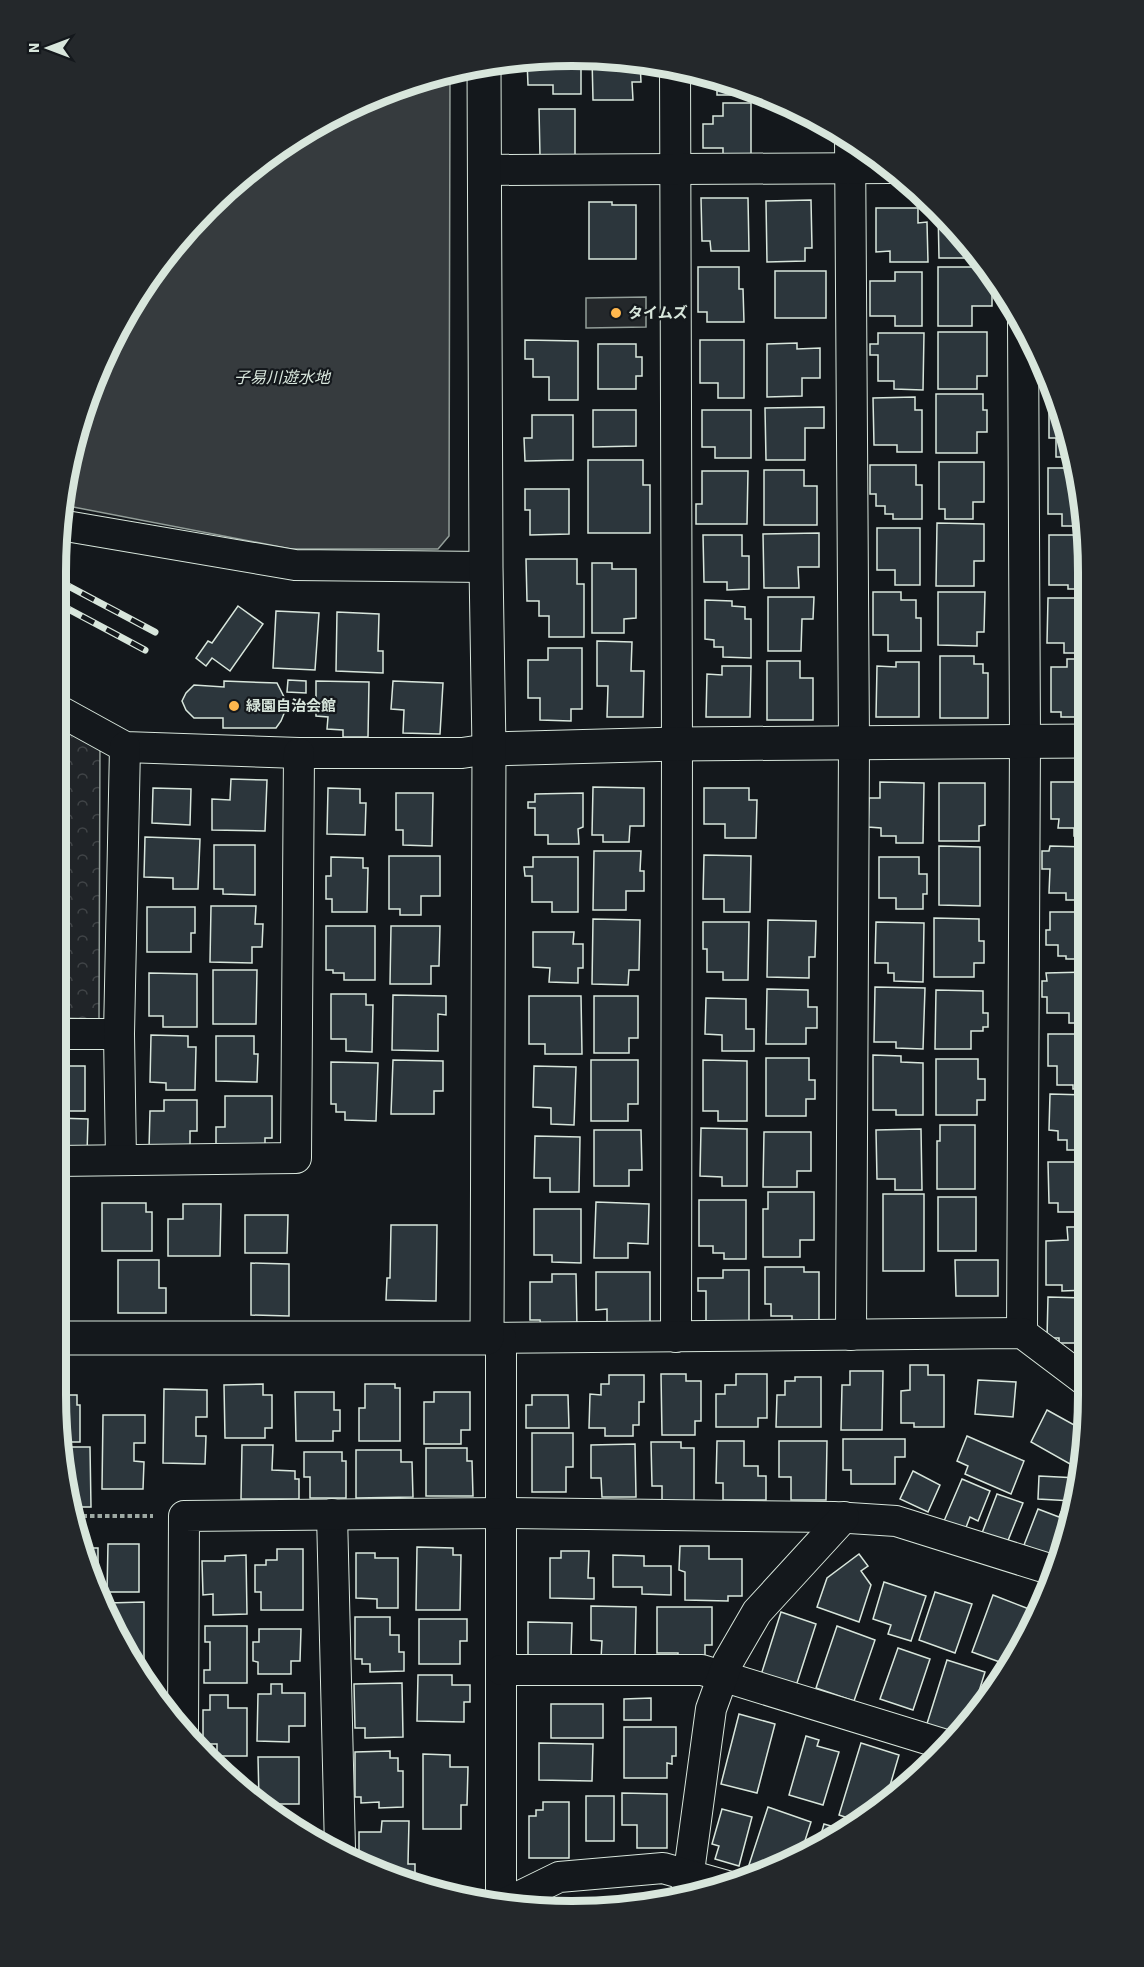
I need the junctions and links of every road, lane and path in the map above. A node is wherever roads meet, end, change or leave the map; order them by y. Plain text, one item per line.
1 (484, 74) edge
2 (675, 77) edge
3 (850, 149) edge
4 (850, 168) junction
5 (876, 168) edge
6 (675, 169) junction
7 (483, 170) junction
8 (1023, 343) edge
9 (68, 525) edge
10 (486, 567) junction
11 (66, 715) edge
12 (1025, 741) junction
13 (1078, 741) edge
14 (854, 743) junction
15 (677, 744) junction
16 (125, 747) junction
17 (489, 750) junction
18 (298, 753) junction
19 (66, 1034) edge
20 (119, 1034) junction
21 (120, 1160) junction
22 (66, 1161) edge
23 (1022, 1333) junction
24 (851, 1335) junction
25 (676, 1337) junction
26 (66, 1338) edge
27 (494, 1338) junction
28 (1078, 1376) edge
29 (501, 1513) junction
30 (332, 1514) junction
31 (81, 1516) edge
32 (184, 1516) junction
33 (844, 1517) junction
34 (1047, 1568) edge
35 (501, 1670) junction
36 (723, 1676) junction
37 (183, 1718) edge
38 (939, 1743) edge
39 (340, 1845) edge
40 (687, 1885) edge
41 (501, 1896) edge
42 (516, 1898) edge

1 - 7 street
2 - 6 street
3 - 4 street
4 - 5 street
4 - 6 street
4 - 14 street
6 - 7 street
6 - 15 street
7 - 10 street
8 - 12 street
9 - 10 street
10 - 17 street
11 - 16 street
12 - 13 street
12 - 14 street
12 - 23 street
14 - 15 street
14 - 24 street
15 - 17 street
15 - 25 street
16 - 18 street
16 - 20 street
17 - 18 street
17 - 27 street
18 - 21 street
19 - 20 street
20 - 21 street
21 - 22 street
23 - 24 street
23 - 28 street
24 - 25 street
25 - 27 street
26 - 27 street
27 - 29 street
29 - 30 street
29 - 33 street
29 - 35 street
30 - 32 street
30 - 39 street
31 - 32 path
32 - 37 street
33 - 34 street
33 - 36 street
35 - 36 street
35 - 41 street
36 - 38 street
36 - 40 street
40 - 42 street

